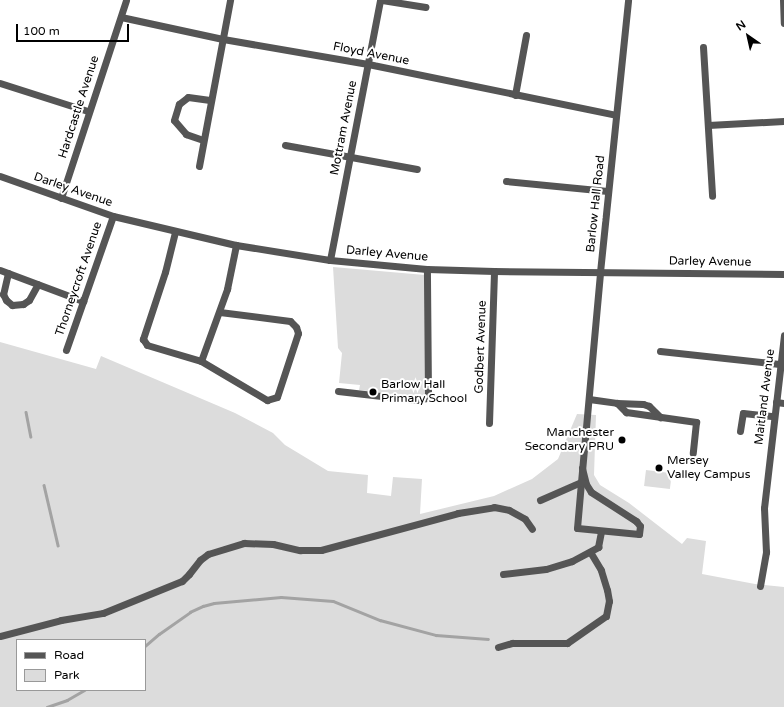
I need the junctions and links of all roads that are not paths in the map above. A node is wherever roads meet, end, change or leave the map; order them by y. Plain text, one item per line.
1 (126, 0) edge
2 (230, 0) edge
3 (381, 0) edge
4 (628, 0) edge
5 (783, 0) edge
6 (425, 7) dead end
7 (121, 17) junction
8 (784, 23) edge
9 (526, 35) dead end
10 (223, 39) junction
11 (703, 47) dead end
12 (368, 64) junction
13 (0, 83) edge
14 (515, 95) junction
15 (210, 100) junction
16 (88, 111) junction
17 (616, 115) junction
18 (784, 121) edge
19 (708, 125) junction
20 (203, 140) junction
21 (286, 146) dead end
22 (350, 156) junction
23 (199, 166) dead end
24 (417, 169) dead end
25 (0, 176) edge
26 (506, 181) dead end
27 (608, 191) junction
28 (712, 196) dead end
29 (61, 198) junction
30 (113, 216) junction
31 (175, 232) junction
32 (236, 245) junction
33 (330, 260) junction
34 (427, 269) junction
35 (0, 270) edge
36 (494, 272) junction
37 (600, 272) junction
38 (8, 273) junction
39 (784, 274) edge
40 (38, 284) junction
41 (83, 301) junction
42 (220, 312) junction
43 (784, 336) edge
44 (66, 350) dead end
45 (660, 351) dead end
46 (201, 361) junction
47 (780, 364) junction
48 (338, 391) dead end
49 (589, 399) junction
50 (776, 402) junction
51 (617, 403) junction
52 (784, 403) edge
53 (774, 416) junction
54 (660, 417) junction
55 (489, 423) dead end
56 (740, 431) dead end
57 (693, 453) dead end
58 (582, 468) junction
59 (581, 482) junction
60 (540, 500) dead end
61 (532, 529) dead end
62 (601, 531) junction
63 (590, 552) junction
64 (503, 574) dead end
65 (760, 586) dead end
66 (0, 636) edge
67 (498, 647) dead end

1 - 7 street, Hardcastle Avenue
2 - 10 street
3 - 6 street
3 - 12 street, Mottram Avenue
4 - 17 street, Barlow Hall Road
5 - 8 street
7 - 10 street, Floyd Avenue
7 - 16 street, Hardcastle Avenue
9 - 14 street
10 - 12 street, Floyd Avenue
10 - 15 street
11 - 19 street
12 - 14 street, Floyd Avenue
12 - 22 street, Mottram Avenue
13 - 16 street
14 - 17 street, Floyd Avenue
15 - 20 street
15 - 20 street
16 - 29 street, Hardcastle Avenue
17 - 27 street, Barlow Hall Road
18 - 19 street
19 - 28 street
20 - 23 street
21 - 22 street
22 - 24 street
22 - 33 street, Mottram Avenue
25 - 29 street, Darley Avenue
26 - 27 street
27 - 37 street, Barlow Hall Road
29 - 30 street, Darley Avenue
30 - 31 street, Darley Avenue
30 - 41 street, Thorneycroft Avenue
31 - 32 street, Darley Avenue
31 - 46 street
32 - 33 street, Darley Avenue
32 - 42 street
33 - 34 street, Darley Avenue
34 - 36 street, Darley Avenue
34 - 48 street
35 - 38 street
36 - 37 street, Darley Avenue
36 - 55 street, Godbert Avenue
37 - 39 street, Darley Avenue
37 - 49 street, Barlow Hall Road
38 - 40 street
38 - 40 street
40 - 41 street
41 - 44 street, Thorneycroft Avenue
42 - 46 street
42 - 46 street
43 - 47 street, Maitland Avenue
45 - 47 street
47 - 50 street, Maitland Avenue
49 - 51 street
49 - 58 street, Barlow Hall Road
50 - 52 street
50 - 53 street, Maitland Avenue
51 - 54 street
51 - 54 street
53 - 56 street
53 - 65 street, Maitland Avenue
54 - 57 street
58 - 59 street, Barlow Hall Road
58 - 62 street
59 - 60 street
59 - 62 street, Barlow Hall Road
61 - 66 street
62 - 63 street
63 - 64 street
63 - 67 street

